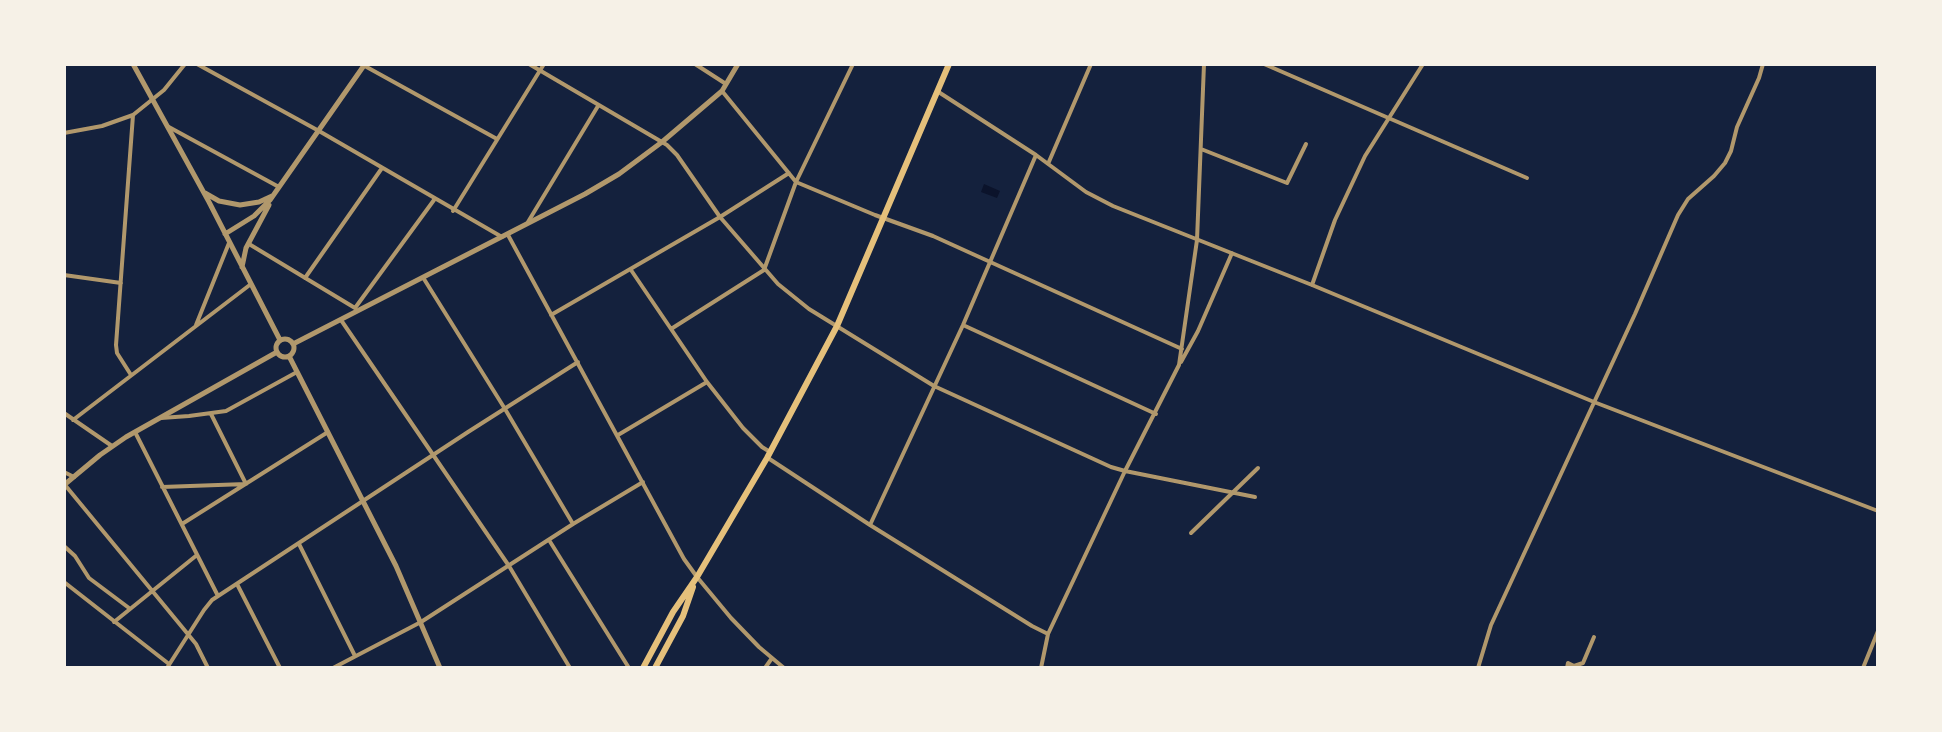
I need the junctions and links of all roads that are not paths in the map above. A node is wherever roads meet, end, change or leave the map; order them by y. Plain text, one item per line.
1 (133, 64) edge
2 (185, 64) edge
3 (197, 64) edge
4 (529, 64) edge
5 (544, 64) edge
6 (695, 64) edge
7 (738, 64) edge
8 (853, 64) edge
9 (949, 64) edge
10 (1091, 64) edge
11 (1204, 64) edge
12 (1264, 64) edge
13 (1423, 64) edge
14 (1763, 64) edge
15 (364, 65) edge
16 (540, 71) junction
17 (726, 84) junction
18 (937, 91) junction
19 (722, 92) junction
20 (153, 100) junction
21 (598, 106) junction
22 (132, 115) junction
23 (1388, 118) junction
24 (167, 126) junction
25 (319, 131) junction
26 (64, 133) edge
27 (497, 139) junction
28 (662, 142) junction
29 (1306, 144) dead end
30 (1201, 149) junction
31 (1036, 155) junction
32 (1048, 164) junction
33 (382, 168) junction
34 (789, 173) junction
35 (1527, 178) dead end
36 (796, 182) junction
37 (280, 187) junction
38 (203, 193) junction
39 (274, 196) junction
40 (434, 200) junction
41 (453, 210) junction
42 (720, 217) junction
43 (884, 218) junction
44 (526, 226) junction
45 (225, 234) junction
46 (505, 236) junction
47 (1197, 240) junction
48 (229, 242) junction
49 (248, 244) junction
50 (1233, 253) junction
51 (990, 262) junction
52 (242, 267) junction
53 (631, 270) junction
54 (764, 270) junction
55 (64, 275) edge
56 (305, 278) junction
57 (423, 279) junction
58 (122, 283) junction
59 (251, 284) junction
60 (1312, 285) junction
61 (358, 310) junction
62 (551, 315) junction
63 (341, 320) junction
64 (963, 325) junction
65 (196, 326) junction
66 (837, 326) junction
67 (671, 329) junction
68 (280, 340) junction
69 (292, 344) junction
70 (1182, 349) junction
71 (277, 352) junction
72 (289, 356) junction
73 (578, 362) junction
74 (1179, 365) junction
75 (297, 372) junction
76 (131, 375) junction
77 (707, 382) junction
78 (934, 386) junction
79 (1594, 402) junction
80 (505, 409) junction
81 (64, 413) edge
82 (211, 414) junction
83 (1156, 414) junction
84 (160, 418) junction
85 (73, 420) junction
86 (135, 431) junction
87 (328, 432) junction
88 (618, 435) junction
89 (112, 446) junction
90 (434, 455) junction
91 (769, 455) junction
92 (1258, 468) dead end
93 (64, 471) edge
94 (1125, 471) junction
95 (74, 477) junction
96 (643, 482) junction
97 (246, 484) junction
98 (65, 485) edge
99 (162, 487) junction
100 (1233, 493) junction
101 (1255, 497) dead end
102 (363, 502) junction
103 (1878, 511) edge
104 (182, 524) junction
105 (573, 524) junction
106 (870, 525) junction
107 (1191, 534) dead end
108 (549, 540) junction
109 (299, 544) junction
110 (64, 546) edge
111 (197, 554) junction
112 (508, 566) junction
113 (697, 577) junction
114 (64, 582) edge
115 (237, 584) junction
116 (153, 590) junction
117 (218, 596) junction
118 (129, 608) junction
119 (114, 622) junction
120 (421, 622) junction
121 (1878, 631) edge
122 (188, 634) junction
123 (1048, 634) junction
124 (1594, 637) dead end
125 (355, 656) junction
126 (772, 658) junction
127 (168, 666) edge
128 (208, 668) edge
129 (280, 668) edge
130 (333, 668) edge
131 (440, 668) edge
132 (570, 668) edge
133 (629, 668) edge
134 (643, 668) edge
135 (655, 668) edge
136 (765, 668) edge
137 (784, 668) edge
138 (1041, 668) edge
139 (1478, 668) edge
140 (1567, 668) edge
141 (1863, 668) edge

1 - 20 street
2 - 20 street
3 - 25 street
4 - 16 street
5 - 16 street
6 - 17 street
7 - 17 street
8 - 36 street
9 - 18 main road
10 - 32 street
11 - 30 street
12 - 23 street
13 - 23 street
14 - 79 street
15 - 25 street
15 - 27 street
16 - 21 street
16 - 27 street
17 - 19 street
18 - 31 street
18 - 43 main road
19 - 28 street
19 - 34 street
20 - 22 street
20 - 24 street
21 - 28 street
21 - 44 street
22 - 26 street
22 - 58 street
23 - 35 street
23 - 60 street
24 - 37 street
24 - 38 street
25 - 33 street
25 - 37 street
27 - 41 street
28 - 42 street
28 - 44 street
29 - 30 street
30 - 47 street
31 - 32 street
31 - 51 street
32 - 47 street
33 - 40 street
33 - 56 street
34 - 36 street
34 - 42 street
36 - 43 street
36 - 54 street
37 - 39 street
38 - 39 street
38 - 45 street
39 - 45 street
39 - 49 street
40 - 41 street
40 - 61 street
41 - 46 street
42 - 53 street
42 - 54 street
43 - 51 street
43 - 66 main road
44 - 46 street
45 - 48 street
46 - 57 street
46 - 62 street
47 - 50 street
47 - 70 street
48 - 52 street
48 - 65 street
49 - 52 street
49 - 56 street
50 - 60 street
50 - 74 street
51 - 64 street
51 - 70 street
52 - 59 street
53 - 62 street
53 - 67 street
54 - 66 street
54 - 67 street
55 - 58 street
56 - 61 street
57 - 61 street
57 - 80 street
58 - 76 street
59 - 65 street
59 - 68 street
60 - 79 street
61 - 63 street
62 - 73 street
63 - 69 street
63 - 90 street
64 - 78 street
64 - 83 street
65 - 76 street
66 - 78 street
66 - 91 main road
67 - 77 street
68 - 69 street
68 - 71 street
69 - 72 street
70 - 74 street
71 - 72 street
71 - 84 street
72 - 75 street
73 - 80 street
73 - 88 street
74 - 83 street
75 - 82 street
75 - 87 street
76 - 85 street
77 - 88 street
77 - 91 street
78 - 94 street
78 - 106 street
79 - 103 street
79 - 139 street
80 - 90 street
80 - 105 street
81 - 85 street
82 - 84 street
82 - 97 street
83 - 94 street
84 - 86 street
85 - 89 street
86 - 89 street
86 - 99 street
87 - 97 street
87 - 102 street
88 - 96 street
89 - 95 street
90 - 102 street
90 - 112 street
91 - 106 street
91 - 113 main road
92 - 100 street
93 - 95 street
94 - 100 street
94 - 123 street
95 - 98 street
96 - 105 street
96 - 113 street
97 - 99 street
97 - 104 street
98 - 116 street
99 - 104 street
100 - 101 street
100 - 107 street
102 - 109 street
102 - 120 street
104 - 111 street
105 - 108 street
106 - 123 street
108 - 112 street
108 - 133 street
109 - 115 street
109 - 125 street
110 - 118 street
111 - 116 street
111 - 117 street
112 - 120 street
112 - 132 street
113 - 126 street
113 - 134 main road
113 - 135 main road
114 - 119 street
115 - 117 street
115 - 129 street
116 - 118 street
116 - 122 street
117 - 122 street
118 - 119 street
119 - 127 street
120 - 125 street
120 - 131 street
121 - 141 street
122 - 127 street
122 - 128 street
123 - 138 street
124 - 140 street
125 - 130 street
126 - 136 street
126 - 137 street

